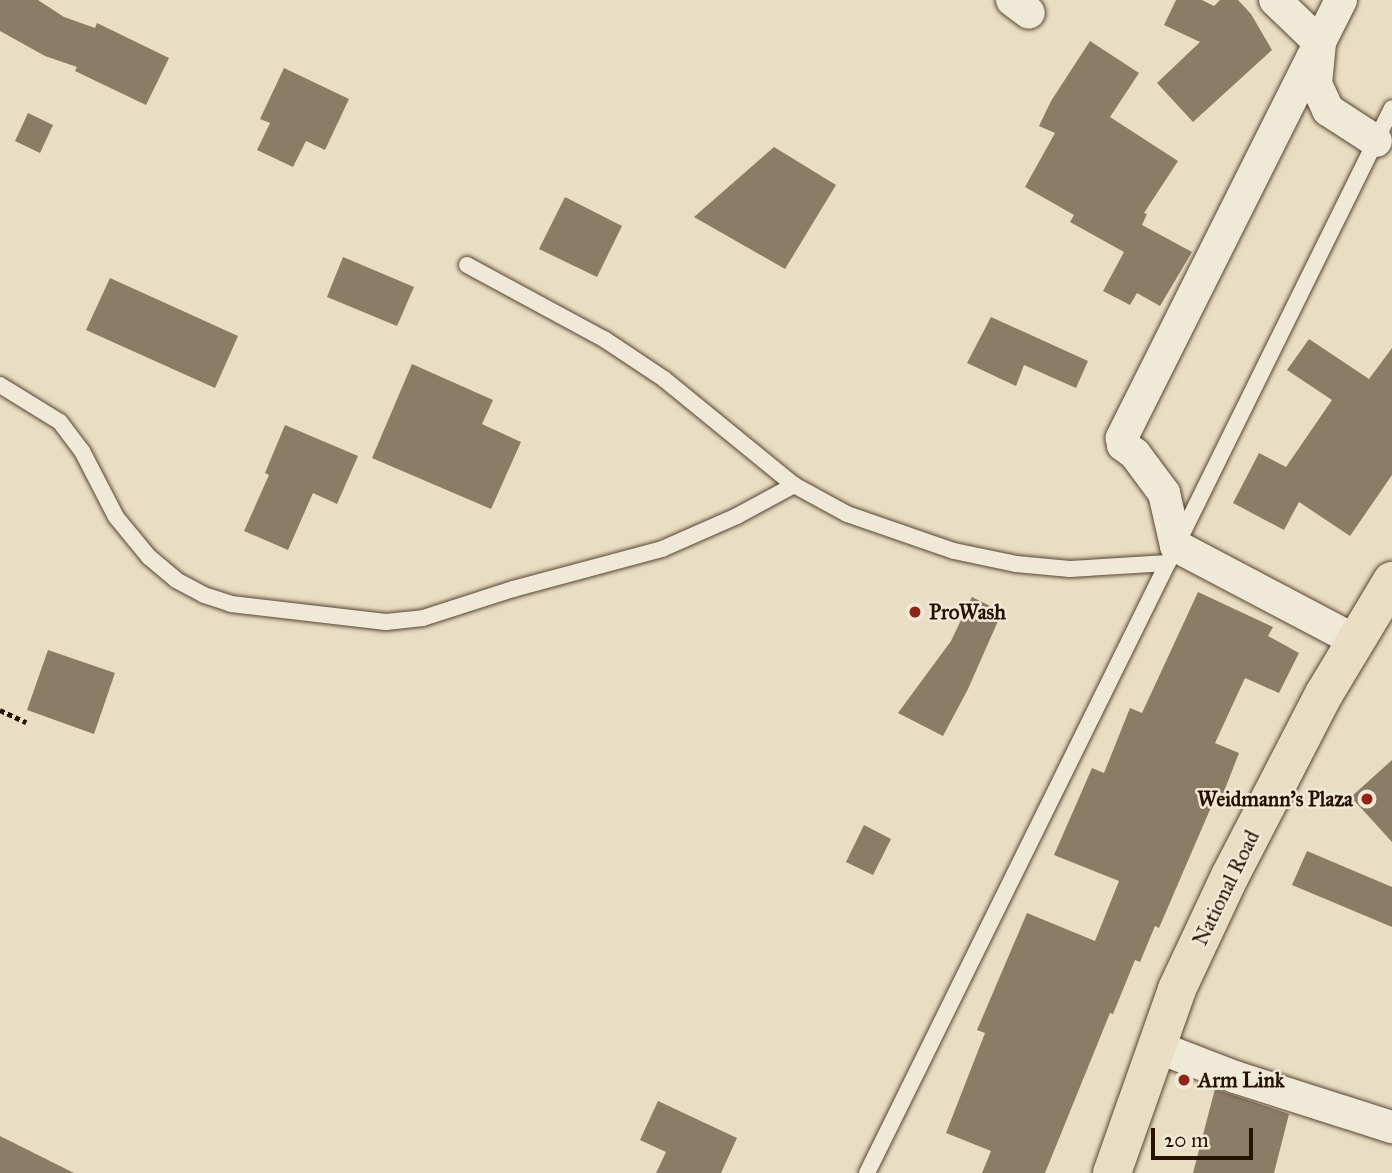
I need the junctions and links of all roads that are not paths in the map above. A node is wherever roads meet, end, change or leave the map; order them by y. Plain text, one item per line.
1 (1275, 0) edge
2 (1341, 0) edge
3 (1320, 43) junction
4 (1392, 108) edge
5 (1376, 141) junction
6 (467, 265) dead end
7 (0, 385) edge
8 (794, 485) junction
9 (1172, 555) junction
10 (1392, 581) edge
11 (1356, 641) junction
12 (1157, 1047) junction
13 (1392, 1127) edge
14 (867, 1173) edge
15 (1112, 1173) edge

1 - 3 street
2 - 3 street
3 - 5 street
3 - 9 street
4 - 5 lane
5 - 9 lane
6 - 8 lane
7 - 8 lane
8 - 9 lane
9 - 11 street
9 - 14 lane
10 - 11 highway, National Road
11 - 12 highway, National Road
12 - 13 street
12 - 15 highway, National Road

